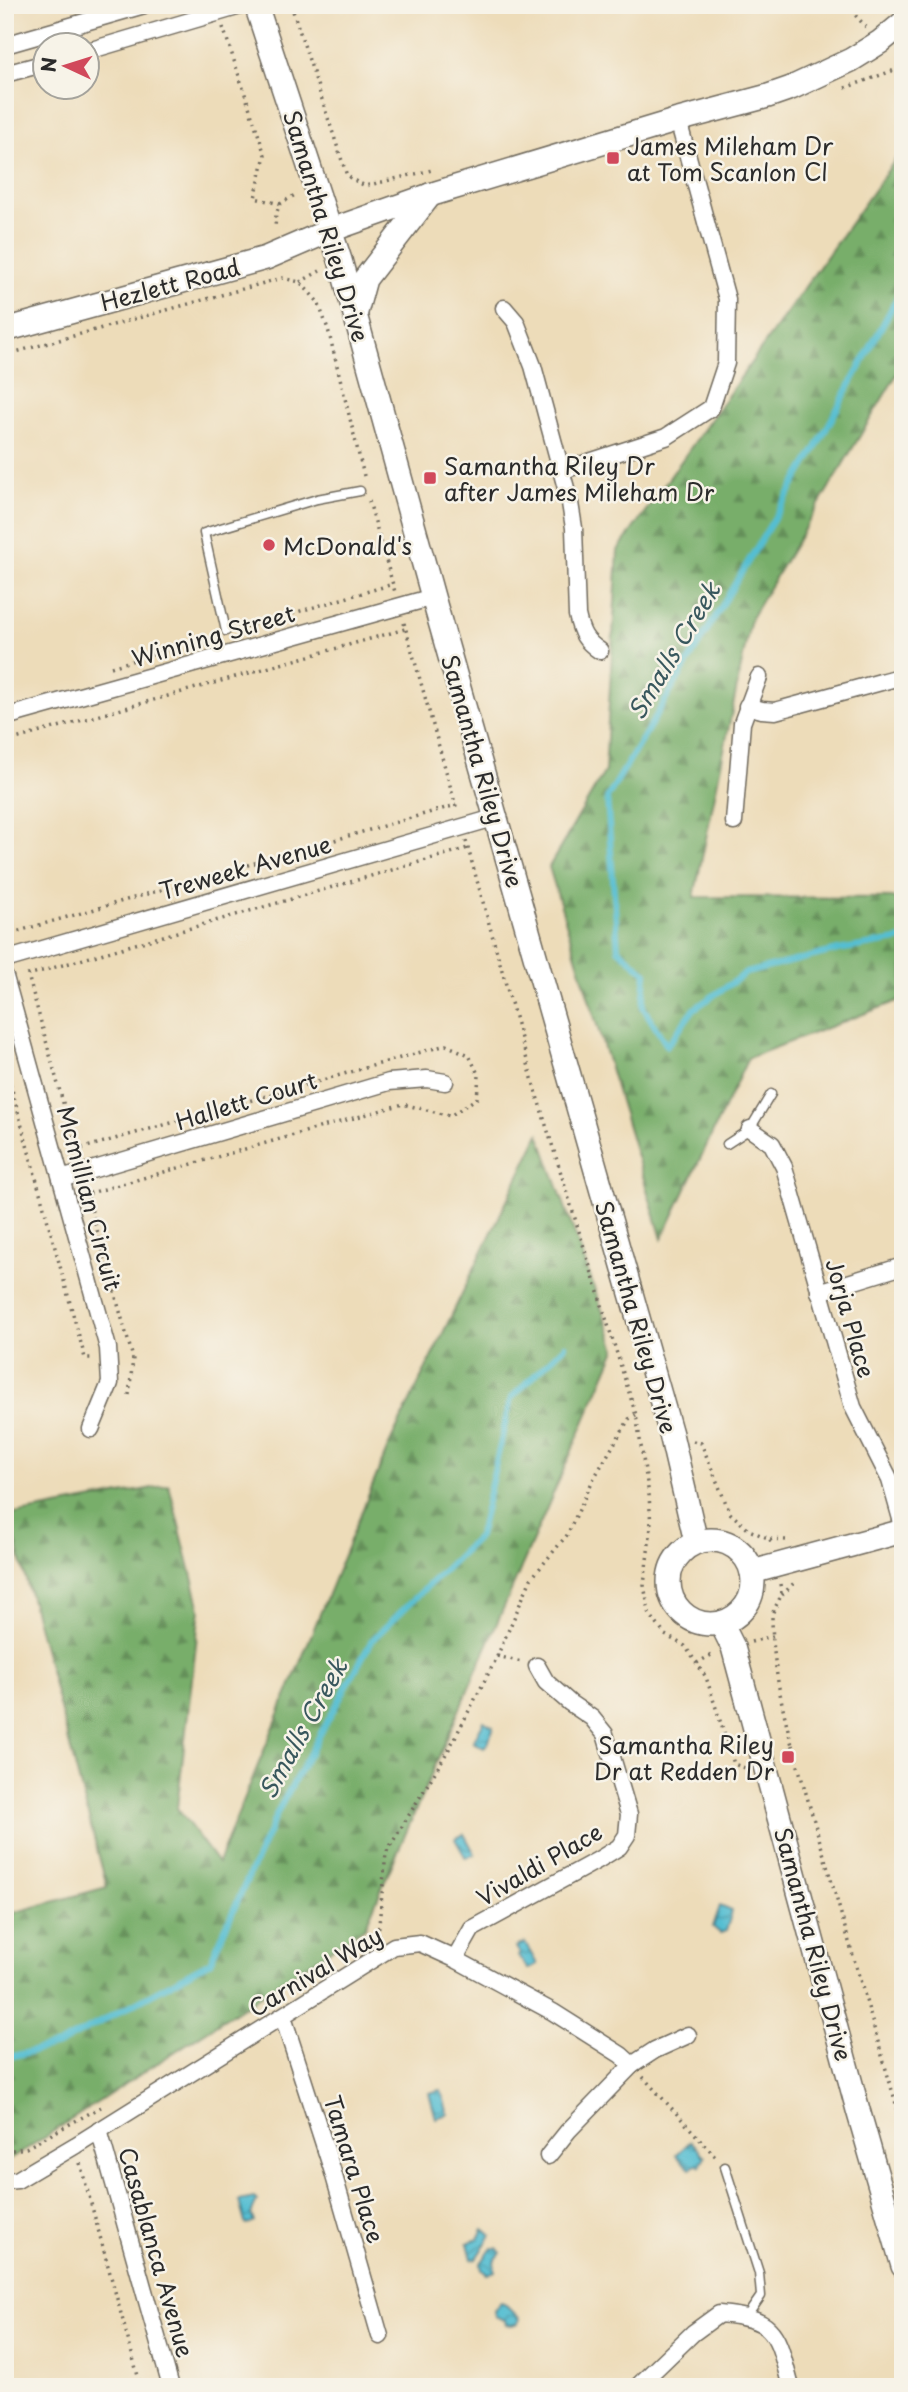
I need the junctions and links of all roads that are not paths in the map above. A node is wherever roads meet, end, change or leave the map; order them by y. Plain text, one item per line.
1 (144, 5) edge
2 (244, 5) edge
3 (256, 5) edge
4 (903, 23) edge
5 (5, 44) edge
6 (102, 47) edge
7 (32, 67) edge
8 (5, 74) edge
9 (678, 120) junction
10 (430, 195) junction
11 (331, 230) junction
12 (504, 308) dead end
13 (356, 314) junction
14 (5, 330) edge
15 (561, 471) junction
16 (364, 490) road end
17 (433, 597) junction
18 (226, 632) road end
19 (600, 651) dead end
20 (903, 676) edge
21 (759, 677) dead end
22 (747, 706) junction
23 (5, 717) edge
24 (497, 817) junction
25 (734, 822) dead end
26 (5, 960) edge
27 (5, 977) edge
28 (445, 1083) dead end
29 (771, 1094) dead end
30 (750, 1129) junction
31 (727, 1144) dead end
32 (61, 1179) junction
33 (903, 1266) edge
34 (819, 1292) junction
35 (91, 1429) dead end
36 (903, 1528) edge
37 (696, 1542) junction
38 (752, 1572) junction
39 (721, 1623) junction
40 (537, 1666) road end
41 (455, 1959) junction
42 (284, 2017) junction
43 (688, 2035) dead end
44 (632, 2065) junction
45 (99, 2130) junction
46 (548, 2156) dead end
47 (725, 2167) road end
48 (5, 2180) edge
49 (903, 2266) edge
50 (747, 2316) junction
51 (380, 2336) dead end
52 (171, 2387) edge
53 (637, 2387) edge
54 (791, 2387) edge

1 - 5 street
2 - 6 street
3 - 11 main road, Samantha Riley Drive
4 - 9 main road, Hezlett Road
7 - 8 street
9 - 10 main road, Hezlett Road
9 - 15 street
10 - 11 main road, Hezlett Road
10 - 13 main road
11 - 13 main road, Samantha Riley Drive
11 - 14 main road, Hezlett Road
12 - 15 street
13 - 17 main road, Samantha Riley Drive
15 - 19 street
16 - 18 lane
17 - 23 street, Winning Street
17 - 24 main road, Samantha Riley Drive
20 - 22 street
21 - 22 street
22 - 25 street
24 - 26 street, Treweek Avenue
24 - 37 main road, Samantha Riley Drive
27 - 32 street, Mcmillian Circuit
28 - 32 street, Hallett Court
29 - 30 lane
30 - 31 lane
30 - 34 street, Jorja Place
32 - 35 street, Mcmillian Circuit
33 - 34 street
34 - 36 street, Jorja Place
36 - 38 main road
37 - 38 main road
37 - 39 main road
38 - 39 main road
39 - 49 main road, Samantha Riley Drive
40 - 41 street, Vivaldi Place
41 - 42 street, Carnival Way
41 - 44 street, Carnival Way
42 - 45 street, Carnival Way
42 - 51 street, Tamara Place
43 - 44 street
44 - 46 street
45 - 48 street, Carnival Way
45 - 52 street, Casablanca Avenue
47 - 50 lane
50 - 53 street
50 - 54 street

